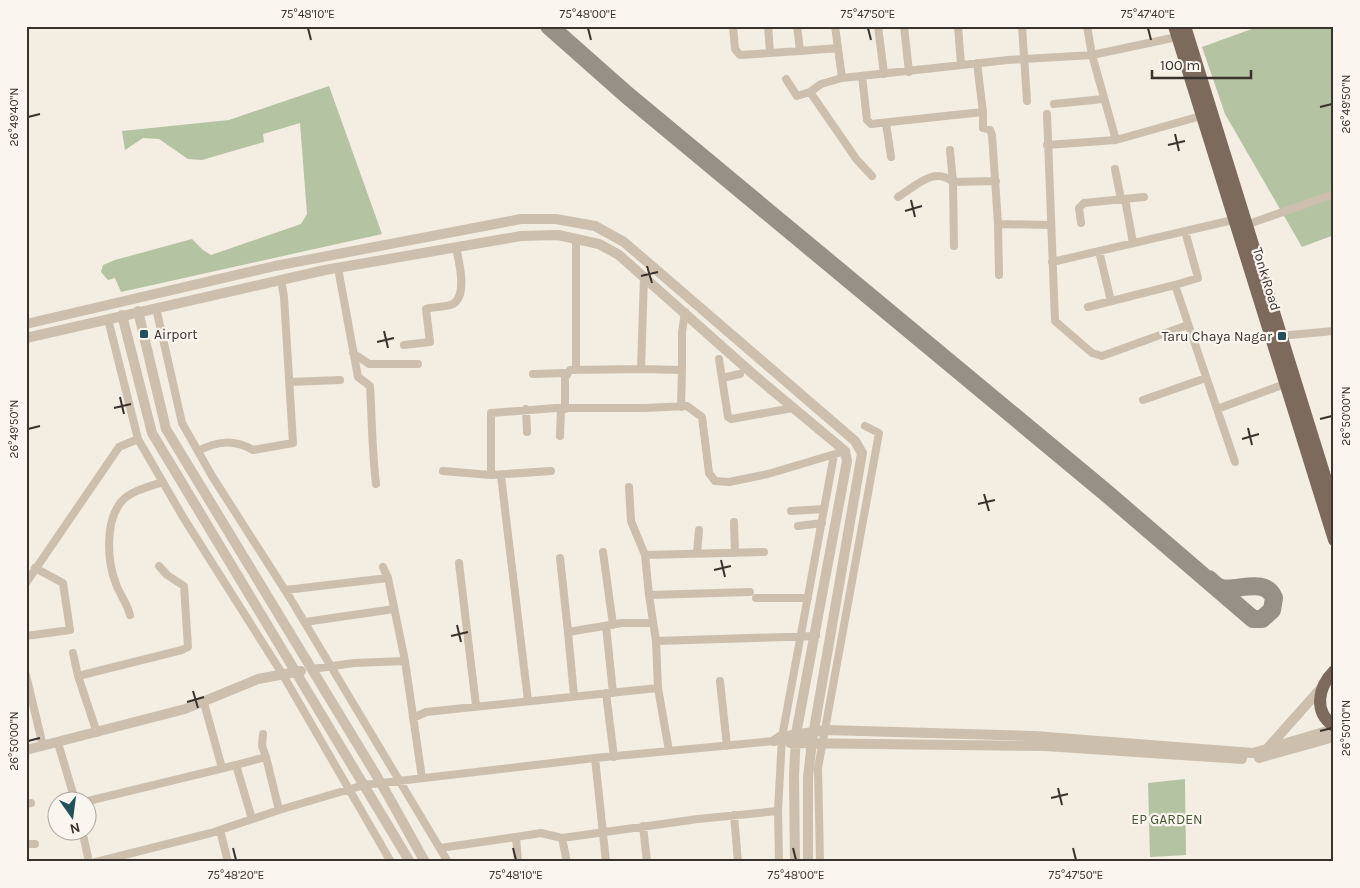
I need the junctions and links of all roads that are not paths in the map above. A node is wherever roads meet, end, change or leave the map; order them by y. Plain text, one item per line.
1 (733, 26) edge
2 (768, 26) edge
3 (797, 26) edge
4 (835, 26) edge
5 (878, 26) edge
6 (904, 26) edge
7 (958, 26) edge
8 (1022, 26) edge
9 (1087, 26) edge
10 (1179, 30) edge
11 (838, 48) junction
12 (800, 51) junction
13 (770, 53) junction
14 (1092, 55) junction
15 (1025, 59) junction
16 (977, 63) junction
17 (962, 65) junction
18 (909, 72) junction
19 (884, 74) junction
20 (862, 76) junction
21 (786, 78) dead end
22 (842, 78) junction
23 (810, 92) junction
24 (1103, 99) junction
25 (1027, 101) dead end
26 (1054, 104) dead end
27 (982, 112) junction
28 (1047, 114) dead end
29 (1201, 116) junction
30 (886, 123) junction
31 (1116, 140) junction
32 (1047, 145) junction
33 (950, 150) dead end
34 (891, 157) dead end
35 (1115, 169) dead end
36 (872, 176) dead end
37 (953, 182) junction
38 (996, 182) junction
39 (1334, 194) edge
40 (898, 196) dead end
41 (1144, 197) dead end
42 (1123, 199) junction
43 (1233, 220) junction
44 (1082, 223) dead end
45 (998, 224) junction
46 (1050, 225) junction
47 (1246, 225) junction
48 (1185, 231) junction
49 (452, 233) junction
50 (576, 239) junction
51 (1133, 243) junction
52 (954, 246) dead end
53 (456, 248) junction
54 (1099, 251) junction
55 (340, 254) junction
56 (1052, 262) junction
57 (340, 268) junction
58 (1000, 275) dead end
59 (644, 277) junction
60 (281, 280) junction
61 (1174, 285) junction
62 (125, 301) junction
63 (1111, 301) junction
64 (1088, 307) dead end
65 (156, 308) junction
66 (685, 312) junction
67 (130, 313) junction
68 (108, 319) junction
69 (26, 324) edge
70 (1188, 325) junction
71 (1334, 331) edge
72 (1275, 336) junction
73 (26, 338) edge
74 (404, 345) dead end
75 (353, 353) junction
76 (719, 360) dead end
77 (418, 364) dead end
78 (641, 369) junction
79 (576, 370) junction
80 (682, 370) junction
81 (566, 373) junction
82 (533, 374) dead end
83 (740, 374) dead end
84 (722, 378) junction
85 (1206, 378) junction
86 (340, 380) dead end
87 (290, 382) junction
88 (1285, 384) junction
89 (1143, 400) dead end
90 (681, 407) junction
91 (563, 408) junction
92 (794, 408) junction
93 (526, 409) junction
94 (1217, 409) junction
95 (866, 426) dead end
96 (527, 432) dead end
97 (560, 436) dead end
98 (138, 439) junction
99 (855, 441) junction
100 (198, 450) junction
101 (846, 452) junction
102 (834, 455) junction
103 (1235, 462) dead end
104 (443, 471) dead end
105 (551, 471) dead end
106 (491, 475) junction
107 (501, 476) junction
108 (163, 482) junction
109 (376, 484) dead end
110 (629, 487) dead end
111 (1334, 505) edge
112 (824, 509) junction
113 (791, 511) dead end
114 (734, 522) dead end
115 (822, 523) junction
116 (798, 526) dead end
117 (699, 530) dead end
118 (1334, 540) edge
119 (603, 552) dead end
120 (764, 552) dead end
121 (698, 553) junction
122 (735, 553) junction
123 (645, 556) junction
124 (560, 558) dead end
125 (459, 563) dead end
126 (159, 566) dead end
127 (383, 567) dead end
128 (35, 568) junction
129 (388, 578) junction
130 (26, 583) edge
131 (285, 590) junction
132 (649, 595) junction
133 (808, 598) junction
134 (394, 609) junction
135 (130, 615) dead end
136 (305, 622) junction
137 (652, 623) junction
138 (609, 625) junction
139 (568, 632) junction
140 (26, 636) edge
141 (802, 636) junction
142 (816, 636) junction
143 (656, 641) junction
144 (73, 653) dead end
145 (405, 661) junction
146 (331, 667) junction
147 (312, 669) junction
148 (297, 672) junction
149 (1334, 672) edge
150 (26, 675) edge
151 (283, 675) junction
152 (78, 676) junction
153 (720, 681) dead end
154 (658, 688) junction
155 (610, 693) junction
156 (574, 696) junction
157 (528, 701) junction
158 (204, 703) junction
159 (476, 706) junction
160 (413, 718) junction
161 (1334, 727) edge
162 (826, 730) junction
163 (96, 733) junction
164 (263, 734) dead end
165 (813, 736) junction
166 (1334, 737) edge
167 (796, 738) junction
168 (779, 740) junction
169 (823, 742) junction
170 (58, 743) junction
171 (43, 746) junction
172 (726, 746) junction
173 (26, 750) edge
174 (669, 751) junction
175 (1266, 751) junction
176 (266, 757) junction
177 (614, 757) junction
178 (595, 758) junction
179 (236, 765) junction
180 (222, 768) junction
181 (422, 778) junction
182 (399, 781) junction
183 (381, 783) junction
184 (364, 786) junction
185 (348, 788) junction
186 (71, 790) edge
187 (98, 799) edge
188 (279, 810) junction
189 (778, 812) junction
190 (734, 816) junction
191 (252, 819) junction
192 (643, 826) junction
193 (220, 830) junction
194 (603, 831) junction
195 (516, 837) junction
196 (562, 838) junction
197 (84, 840) edge
198 (26, 844) edge
199 (35, 844) dead end
200 (440, 848) junction
201 (89, 862) edge
202 (96, 862) edge
203 (228, 862) edge
204 (391, 862) edge
205 (410, 862) edge
206 (425, 862) edge
207 (448, 862) edge
208 (518, 862) edge
209 (567, 862) edge
210 (606, 862) edge
211 (647, 862) edge
212 (738, 862) edge
213 (779, 862) edge
214 (795, 862) edge
215 (808, 862) edge
216 (820, 862) edge

1 - 13 street
2 - 13 street
3 - 12 street
4 - 11 street
5 - 19 street
6 - 18 street
7 - 17 street
8 - 15 street
9 - 14 street
10 - 14 street
10 - 29 main road, Tonk Road
10 - 47 main road, Tonk Road
11 - 12 street
11 - 22 street
12 - 13 street
14 - 15 street
14 - 24 street
15 - 16 street
15 - 25 street
16 - 17 street
16 - 27 street
17 - 18 street
18 - 19 street
19 - 20 street
20 - 22 street
20 - 30 street
21 - 23 street
22 - 23 street
23 - 36 street
24 - 26 street
24 - 31 street
27 - 30 street
27 - 38 street
28 - 32 street
29 - 31 street
29 - 43 main road, Tonk Road
30 - 34 street
31 - 32 street
32 - 46 street
33 - 37 street
35 - 42 street
37 - 38 street
37 - 40 street
37 - 52 street
38 - 45 street
39 - 47 street
41 - 42 street
42 - 44 street
42 - 51 street
43 - 48 street
43 - 72 main road, Tonk Road
45 - 46 street
45 - 58 street
46 - 56 street
47 - 72 main road, Tonk Road
48 - 51 street
48 - 61 street
49 - 53 street
49 - 55 street
49 - 99 street
50 - 53 street
50 - 59 street
50 - 79 street
51 - 54 street
53 - 57 street
53 - 74 street
54 - 56 street
54 - 63 street
55 - 57 street
55 - 62 street
56 - 70 street
57 - 60 street
57 - 75 street
59 - 66 street
59 - 78 street
60 - 65 street
60 - 87 street
61 - 63 street
61 - 70 street
62 - 67 street
62 - 69 street
63 - 64 street
65 - 67 street
65 - 100 street
66 - 80 street
66 - 92 street
67 - 68 street
67 - 147 street
67 - 148 street
68 - 73 street
68 - 98 street
70 - 85 street
71 - 72 street
72 - 88 main road, Tonk Road
72 - 111 main road, Tonk Road
75 - 77 street
75 - 109 street
76 - 84 street
78 - 79 street
78 - 80 street
79 - 81 street
80 - 90 street
81 - 82 street
81 - 91 street
83 - 84 street
84 - 92 street
85 - 89 street
85 - 94 street
86 - 87 street
87 - 100 street
88 - 94 street
88 - 118 main road, Tonk Road
90 - 91 street
90 - 102 street
91 - 93 street
91 - 97 street
92 - 101 street
93 - 96 street
93 - 106 street
94 - 103 street
95 - 162 street
98 - 108 street
98 - 128 street
99 - 101 street
99 - 165 street
100 - 131 street
101 - 102 street
101 - 142 street
102 - 112 street
104 - 106 street
105 - 107 street
106 - 107 street
107 - 157 street
108 - 135 street
108 - 151 street
110 - 123 street
112 - 113 street
112 - 115 street
114 - 122 street
115 - 116 street
115 - 133 street
117 - 121 street
119 - 138 street
120 - 122 street
121 - 122 street
121 - 123 street
123 - 132 street
124 - 139 street
125 - 159 street
126 - 152 street
127 - 129 street
128 - 130 street
128 - 140 street
129 - 131 street
129 - 134 street
131 - 136 street
132 - 133 street
132 - 137 street
133 - 141 street
134 - 136 street
134 - 145 street
136 - 146 street
137 - 138 street
137 - 143 street
138 - 139 street
138 - 155 street
139 - 156 street
141 - 142 street
141 - 143 street
141 - 168 street
142 - 167 street
143 - 154 street
144 - 152 street
145 - 146 street
145 - 160 street
146 - 147 street
146 - 182 street
147 - 148 street
147 - 183 street
148 - 151 street
148 - 184 street
149 - 161 main road, bridge
149 - 175 street
150 - 171 street
151 - 158 street
151 - 185 street
152 - 163 street
153 - 172 street
154 - 155 street
154 - 174 street
155 - 156 street
155 - 177 street
156 - 157 street
157 - 159 street
158 - 163 street
158 - 180 street
159 - 160 street
160 - 181 street
161 - 175 street
162 - 165 street
162 - 169 street
162 - 175 street
163 - 170 street
164 - 176 street
165 - 167 street
165 - 169 street
165 - 215 street
166 - 169 street
167 - 168 street
167 - 214 street
168 - 172 street
168 - 189 street
169 - 216 street
170 - 171 street
170 - 186 street
171 - 173 street
172 - 174 street
174 - 177 street
176 - 179 street
176 - 188 street
177 - 178 street
178 - 181 street
178 - 194 street
179 - 180 street
179 - 191 street
180 - 187 street
181 - 182 street
182 - 183 street
182 - 200 street
183 - 184 street
183 - 206 street
184 - 185 street
184 - 205 street
185 - 188 street
185 - 204 street
188 - 191 street
189 - 190 street
189 - 213 street
190 - 192 street
190 - 212 street
191 - 193 street
192 - 194 street
192 - 211 street
193 - 202 street
193 - 203 street
194 - 196 street
194 - 210 street
195 - 196 street
195 - 200 street
195 - 208 street
196 - 209 street
197 - 201 street
198 - 199 street
200 - 207 street

